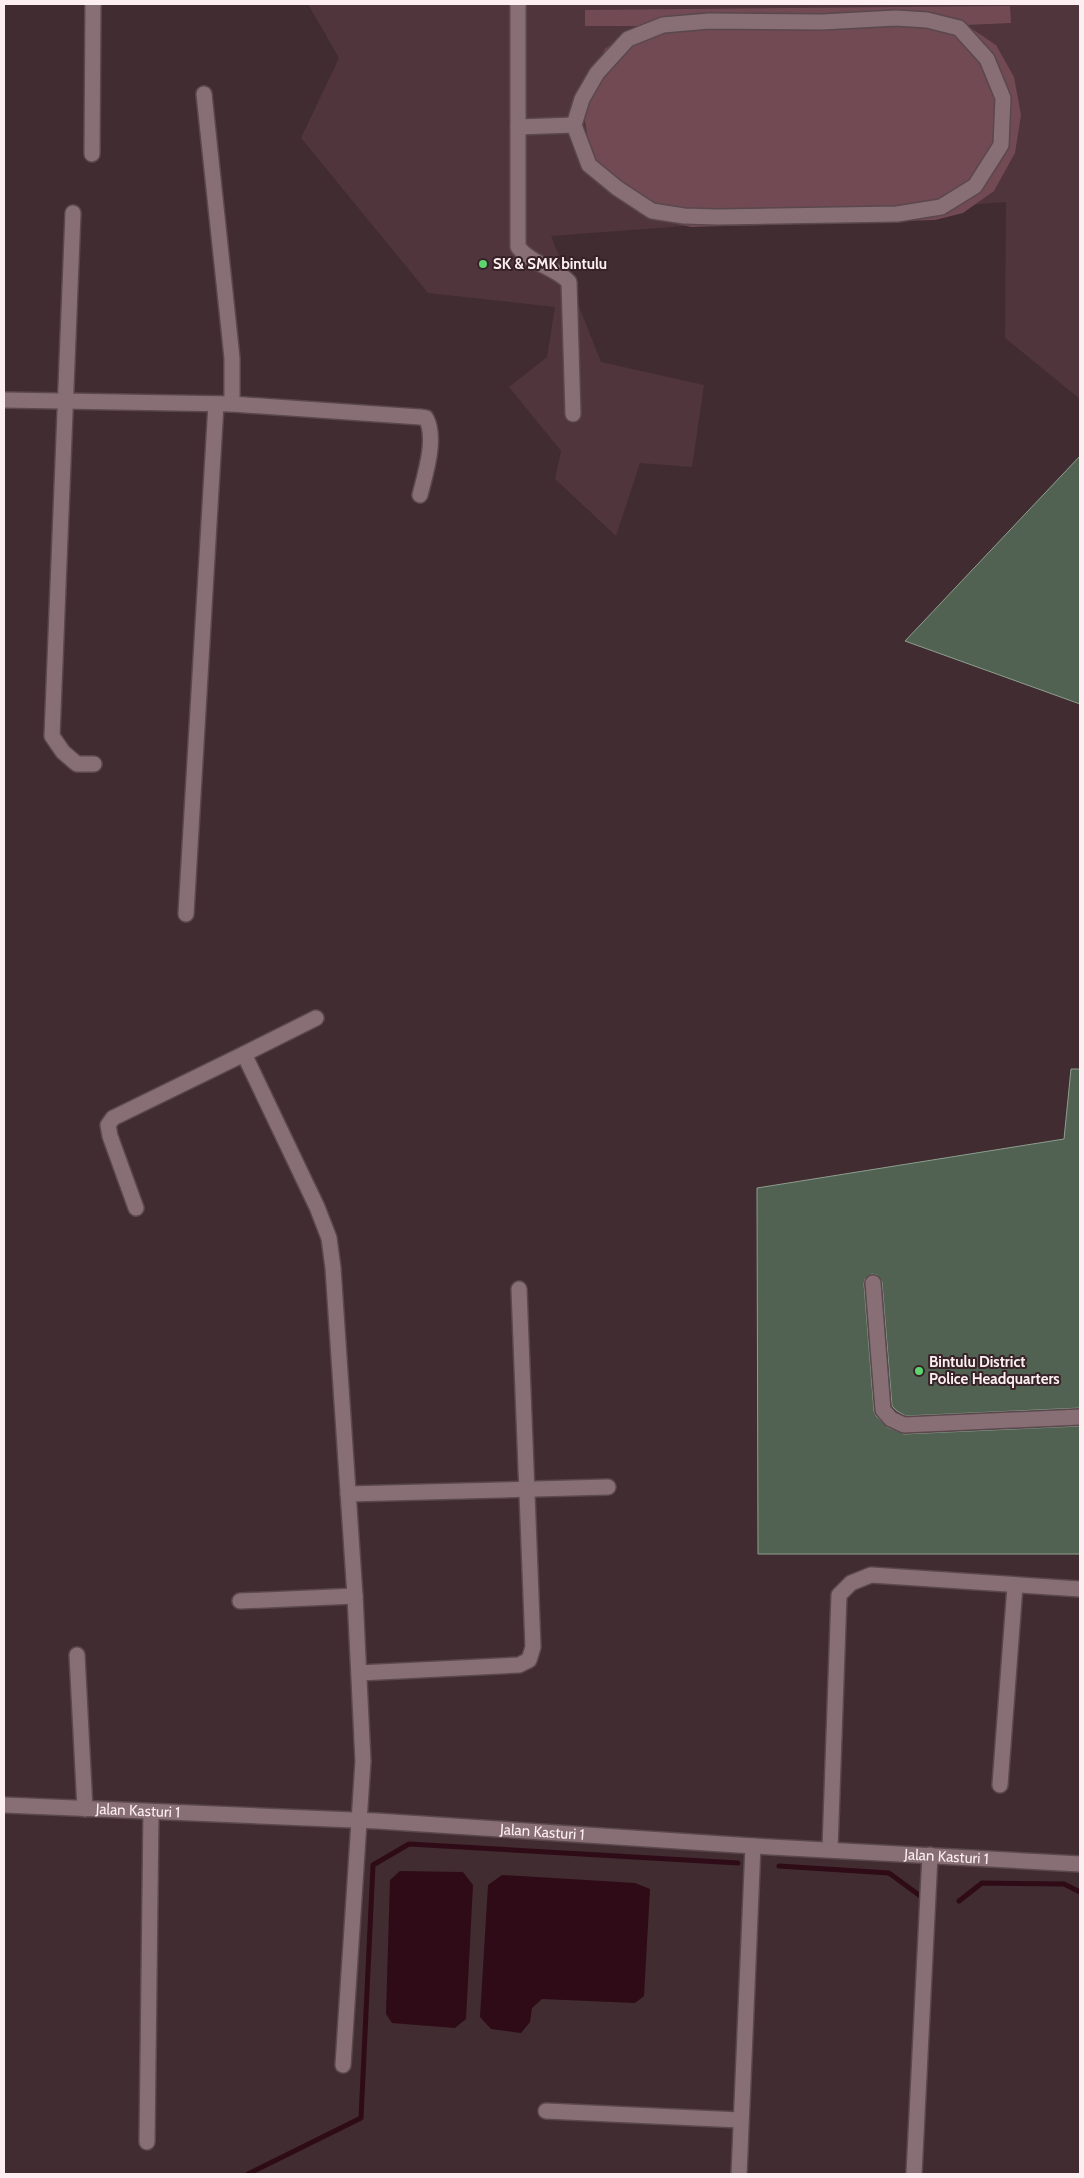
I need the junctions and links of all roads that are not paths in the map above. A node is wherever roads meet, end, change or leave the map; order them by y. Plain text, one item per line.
1 (93, 4) edge
2 (518, 4) edge
3 (204, 94) dead end
4 (574, 125) junction
5 (518, 127) junction
6 (92, 154) dead end
7 (73, 213) dead end
8 (4, 400) edge
9 (65, 401) junction
10 (216, 404) junction
11 (232, 404) junction
12 (573, 414) dead end
13 (420, 496) dead end
14 (94, 764) dead end
15 (186, 914) dead end
16 (316, 1018) dead end
17 (244, 1054) junction
18 (136, 1208) dead end
19 (873, 1283) dead end
20 (519, 1289) dead end
21 (1080, 1417) edge
22 (608, 1487) dead end
23 (527, 1489) junction
24 (348, 1494) junction
25 (1015, 1586) junction
26 (1080, 1589) edge
27 (355, 1596) junction
28 (240, 1600) dead end
29 (77, 1655) dead end
30 (359, 1673) junction
31 (1000, 1785) dead end
32 (4, 1805) edge
33 (85, 1809) junction
34 (151, 1812) junction
35 (358, 1822) junction
36 (753, 1846) junction
37 (830, 1849) junction
38 (930, 1856) junction
39 (1080, 1864) edge
40 (344, 2065) dead end
41 (546, 2111) dead end
42 (740, 2120) junction
43 (147, 2142) dead end
44 (739, 2174) edge
45 (914, 2174) edge

1 - 6 street
2 - 5 street
3 - 11 street
4 - 4 street
4 - 5 street
5 - 12 street
7 - 9 street
8 - 9 street
9 - 10 street
9 - 14 street
10 - 11 street
10 - 15 street
11 - 13 street
16 - 17 street
17 - 18 street
17 - 24 street
19 - 21 street
20 - 23 street
22 - 23 street
23 - 24 street
23 - 30 street
24 - 27 street
25 - 26 street
25 - 31 street
25 - 37 street
27 - 28 street
27 - 30 street
29 - 33 street
30 - 35 street
32 - 33 street, Jalan Kasturi 1
33 - 34 street, Jalan Kasturi 1
34 - 35 street, Jalan Kasturi 1
34 - 43 street
35 - 36 street, Jalan Kasturi 1
35 - 40 street
36 - 37 street, Jalan Kasturi 1
36 - 42 street
37 - 38 street, Jalan Kasturi 1
38 - 39 street, Jalan Kasturi 1
38 - 45 street
41 - 42 street
42 - 44 street

